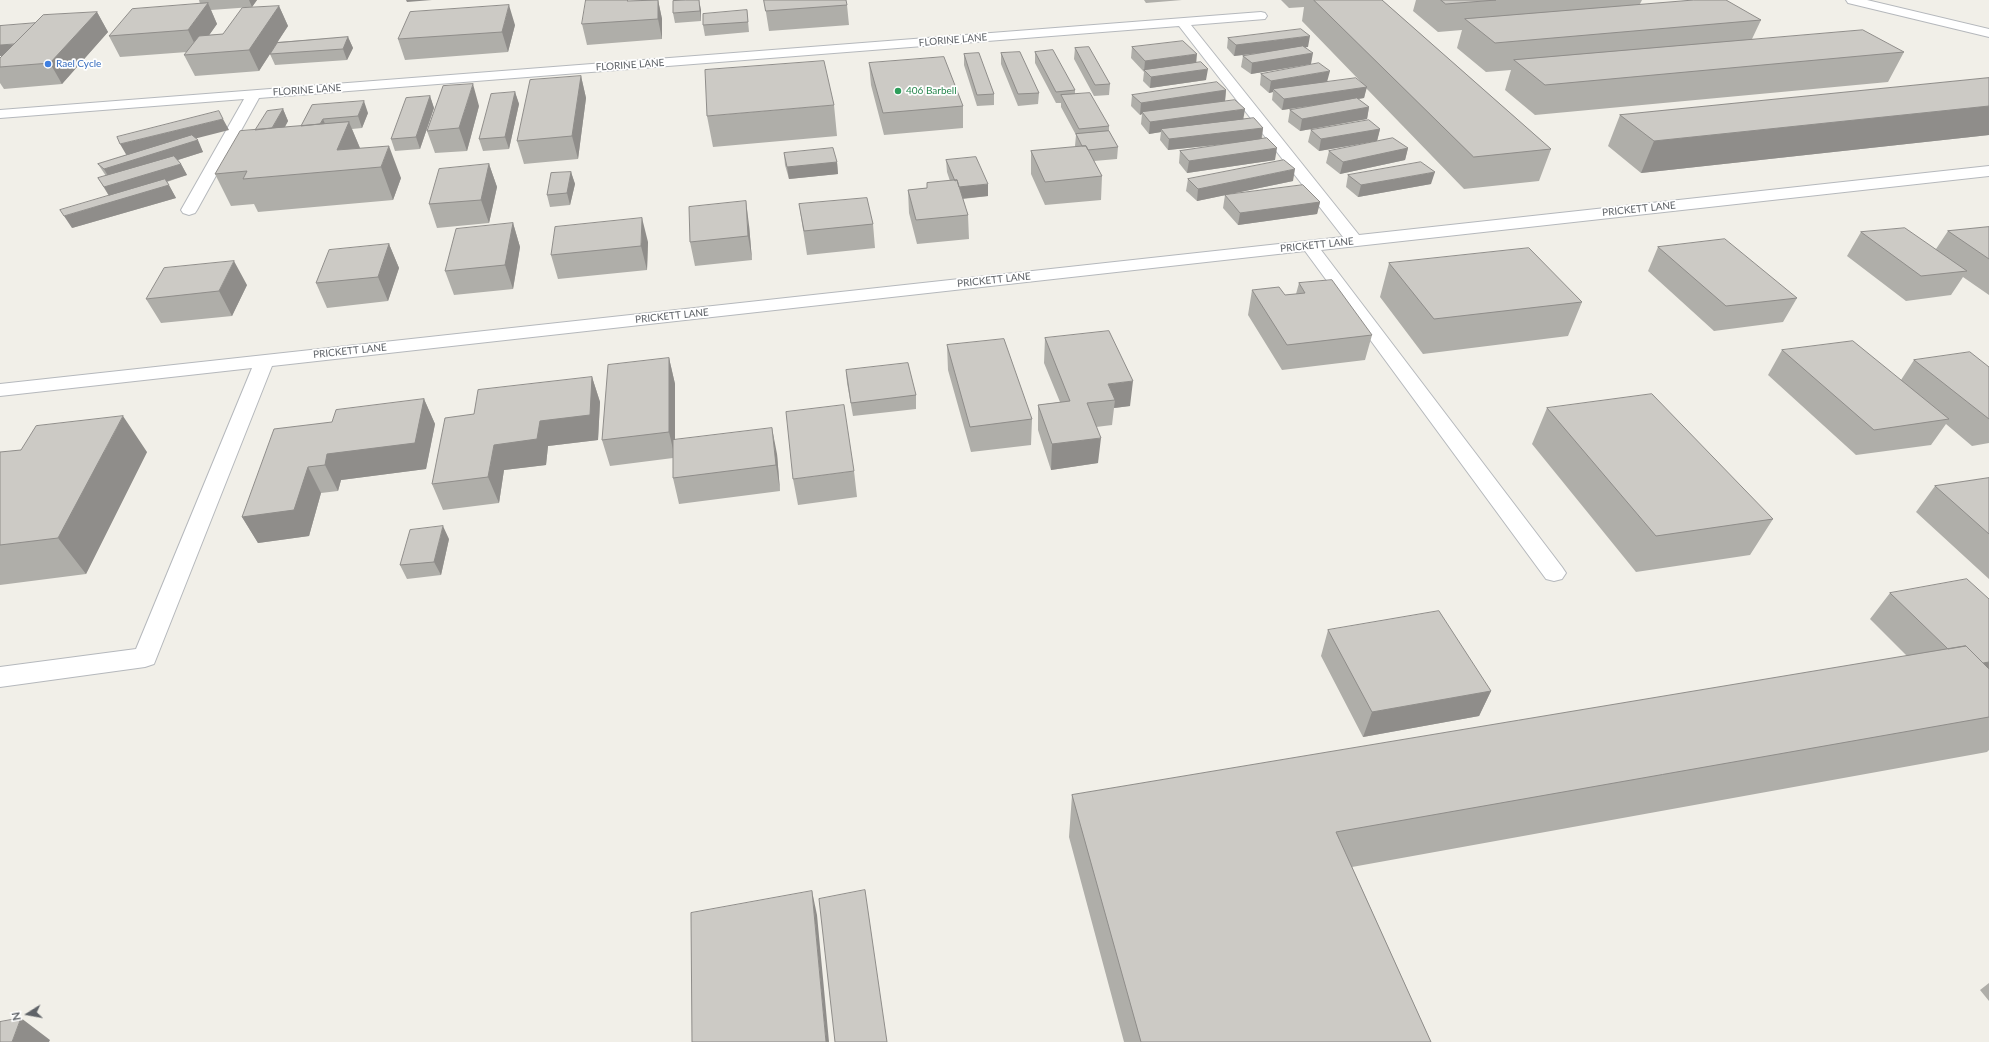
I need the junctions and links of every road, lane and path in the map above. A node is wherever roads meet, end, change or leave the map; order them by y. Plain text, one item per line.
1 (1852, 0) edge
2 (1251, 5) dead end
3 (1182, 22) junction
4 (1989, 33) edge
5 (254, 94) junction
6 (0, 114) edge
7 (1989, 171) edge
8 (189, 210) dead end
9 (1355, 241) junction
10 (1310, 246) junction
11 (265, 360) junction
12 (0, 390) edge
13 (1554, 573) dead end
14 (0, 677) edge

1 - 4 street
2 - 3 street, FLORINE LANE
3 - 5 street, FLORINE LANE
3 - 9 street
5 - 6 street, FLORINE LANE
5 - 8 street
7 - 9 street, PRICKETT LANE
9 - 10 street, PRICKETT LANE
10 - 11 street, PRICKETT LANE
10 - 13 street
11 - 12 street, PRICKETT LANE
11 - 14 street

